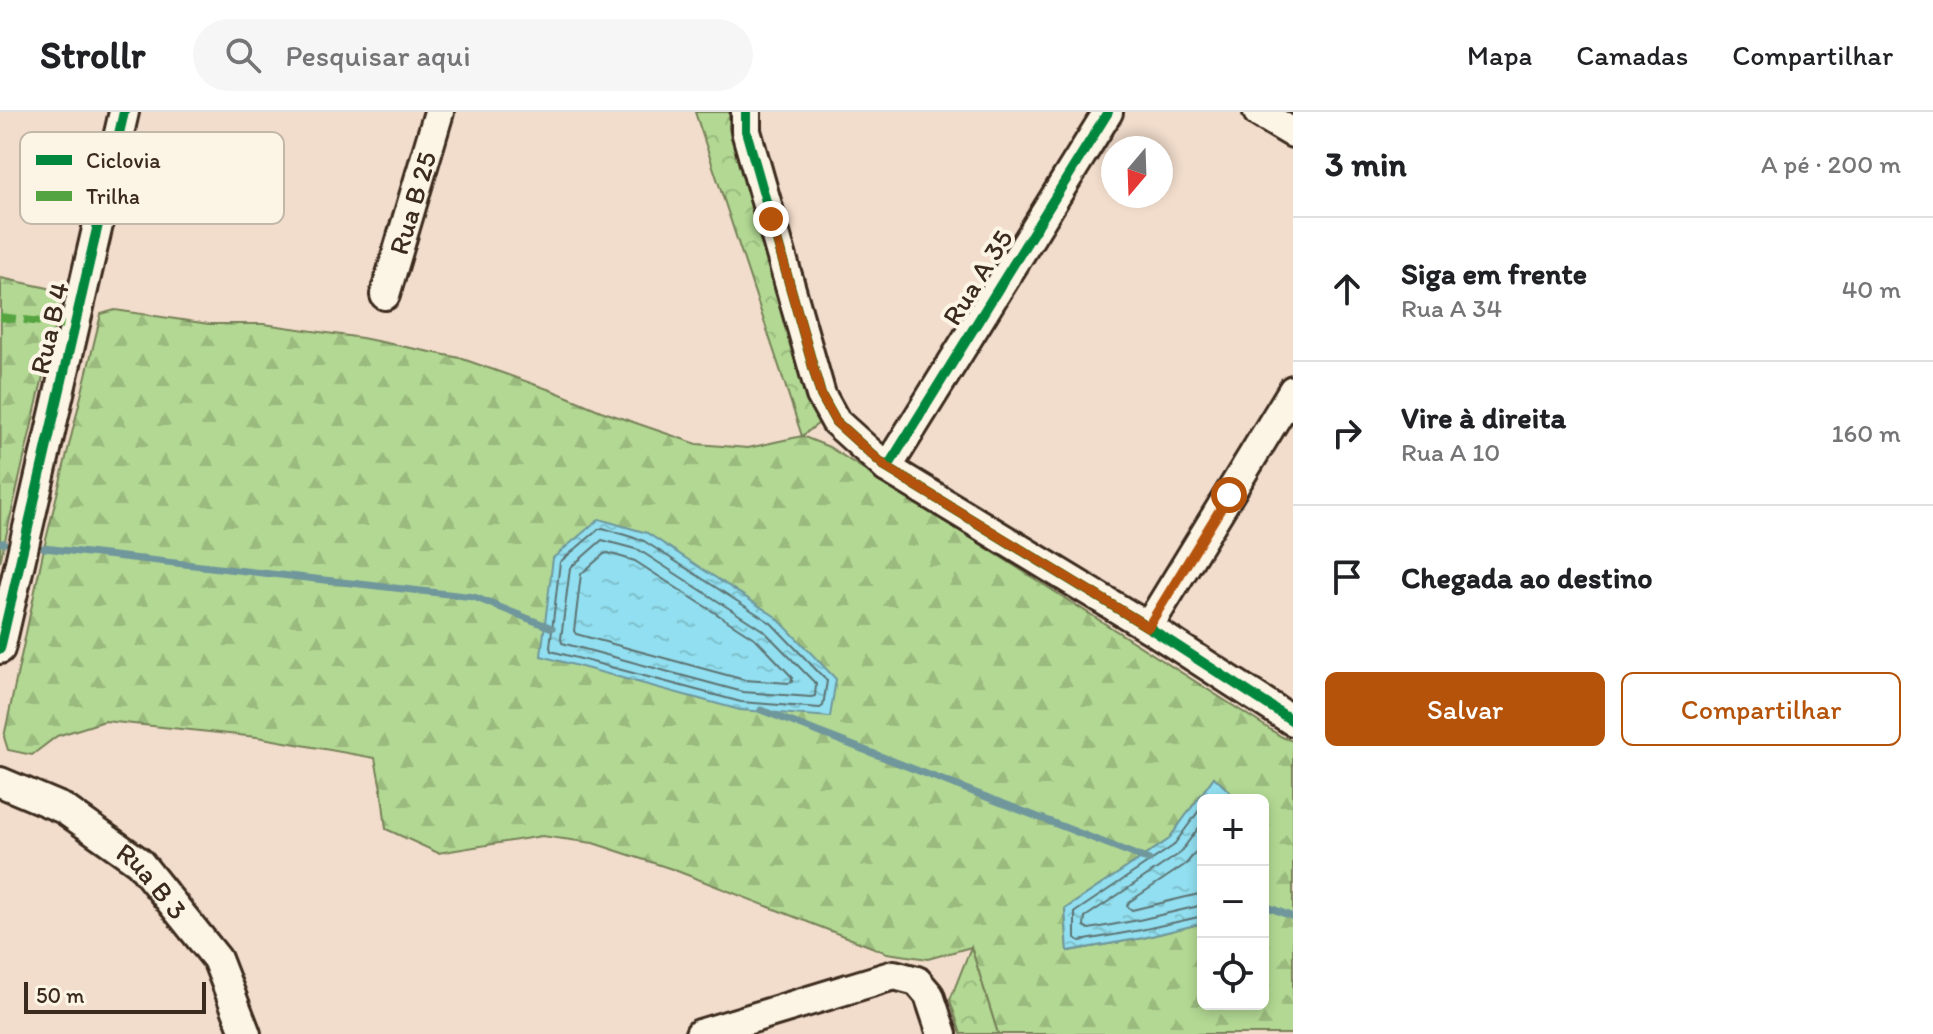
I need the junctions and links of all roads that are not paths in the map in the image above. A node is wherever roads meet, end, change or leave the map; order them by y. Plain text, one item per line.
1 (124, 112) edge
2 (439, 112) edge
3 (746, 112) edge
4 (1108, 112) edge
5 (1258, 112) edge
6 (119, 132) edge
7 (1293, 133) edge
8 (98, 224) edge
9 (385, 295) dead end
10 (1293, 390) edge
11 (887, 468) junction
12 (1148, 627) junction
13 (0, 649) edge
14 (1293, 721) edge
15 (0, 782) edge
16 (246, 1034) edge
17 (700, 1034) edge
18 (942, 1034) edge

1 - 6 street, Rua B 4
2 - 9 street, Rua B 25
3 - 11 street
4 - 11 street, Rua A 35
5 - 7 street
8 - 13 street, Rua B 4
10 - 12 street
11 - 12 street
12 - 14 street
15 - 16 street, Rua B 3
17 - 18 street

